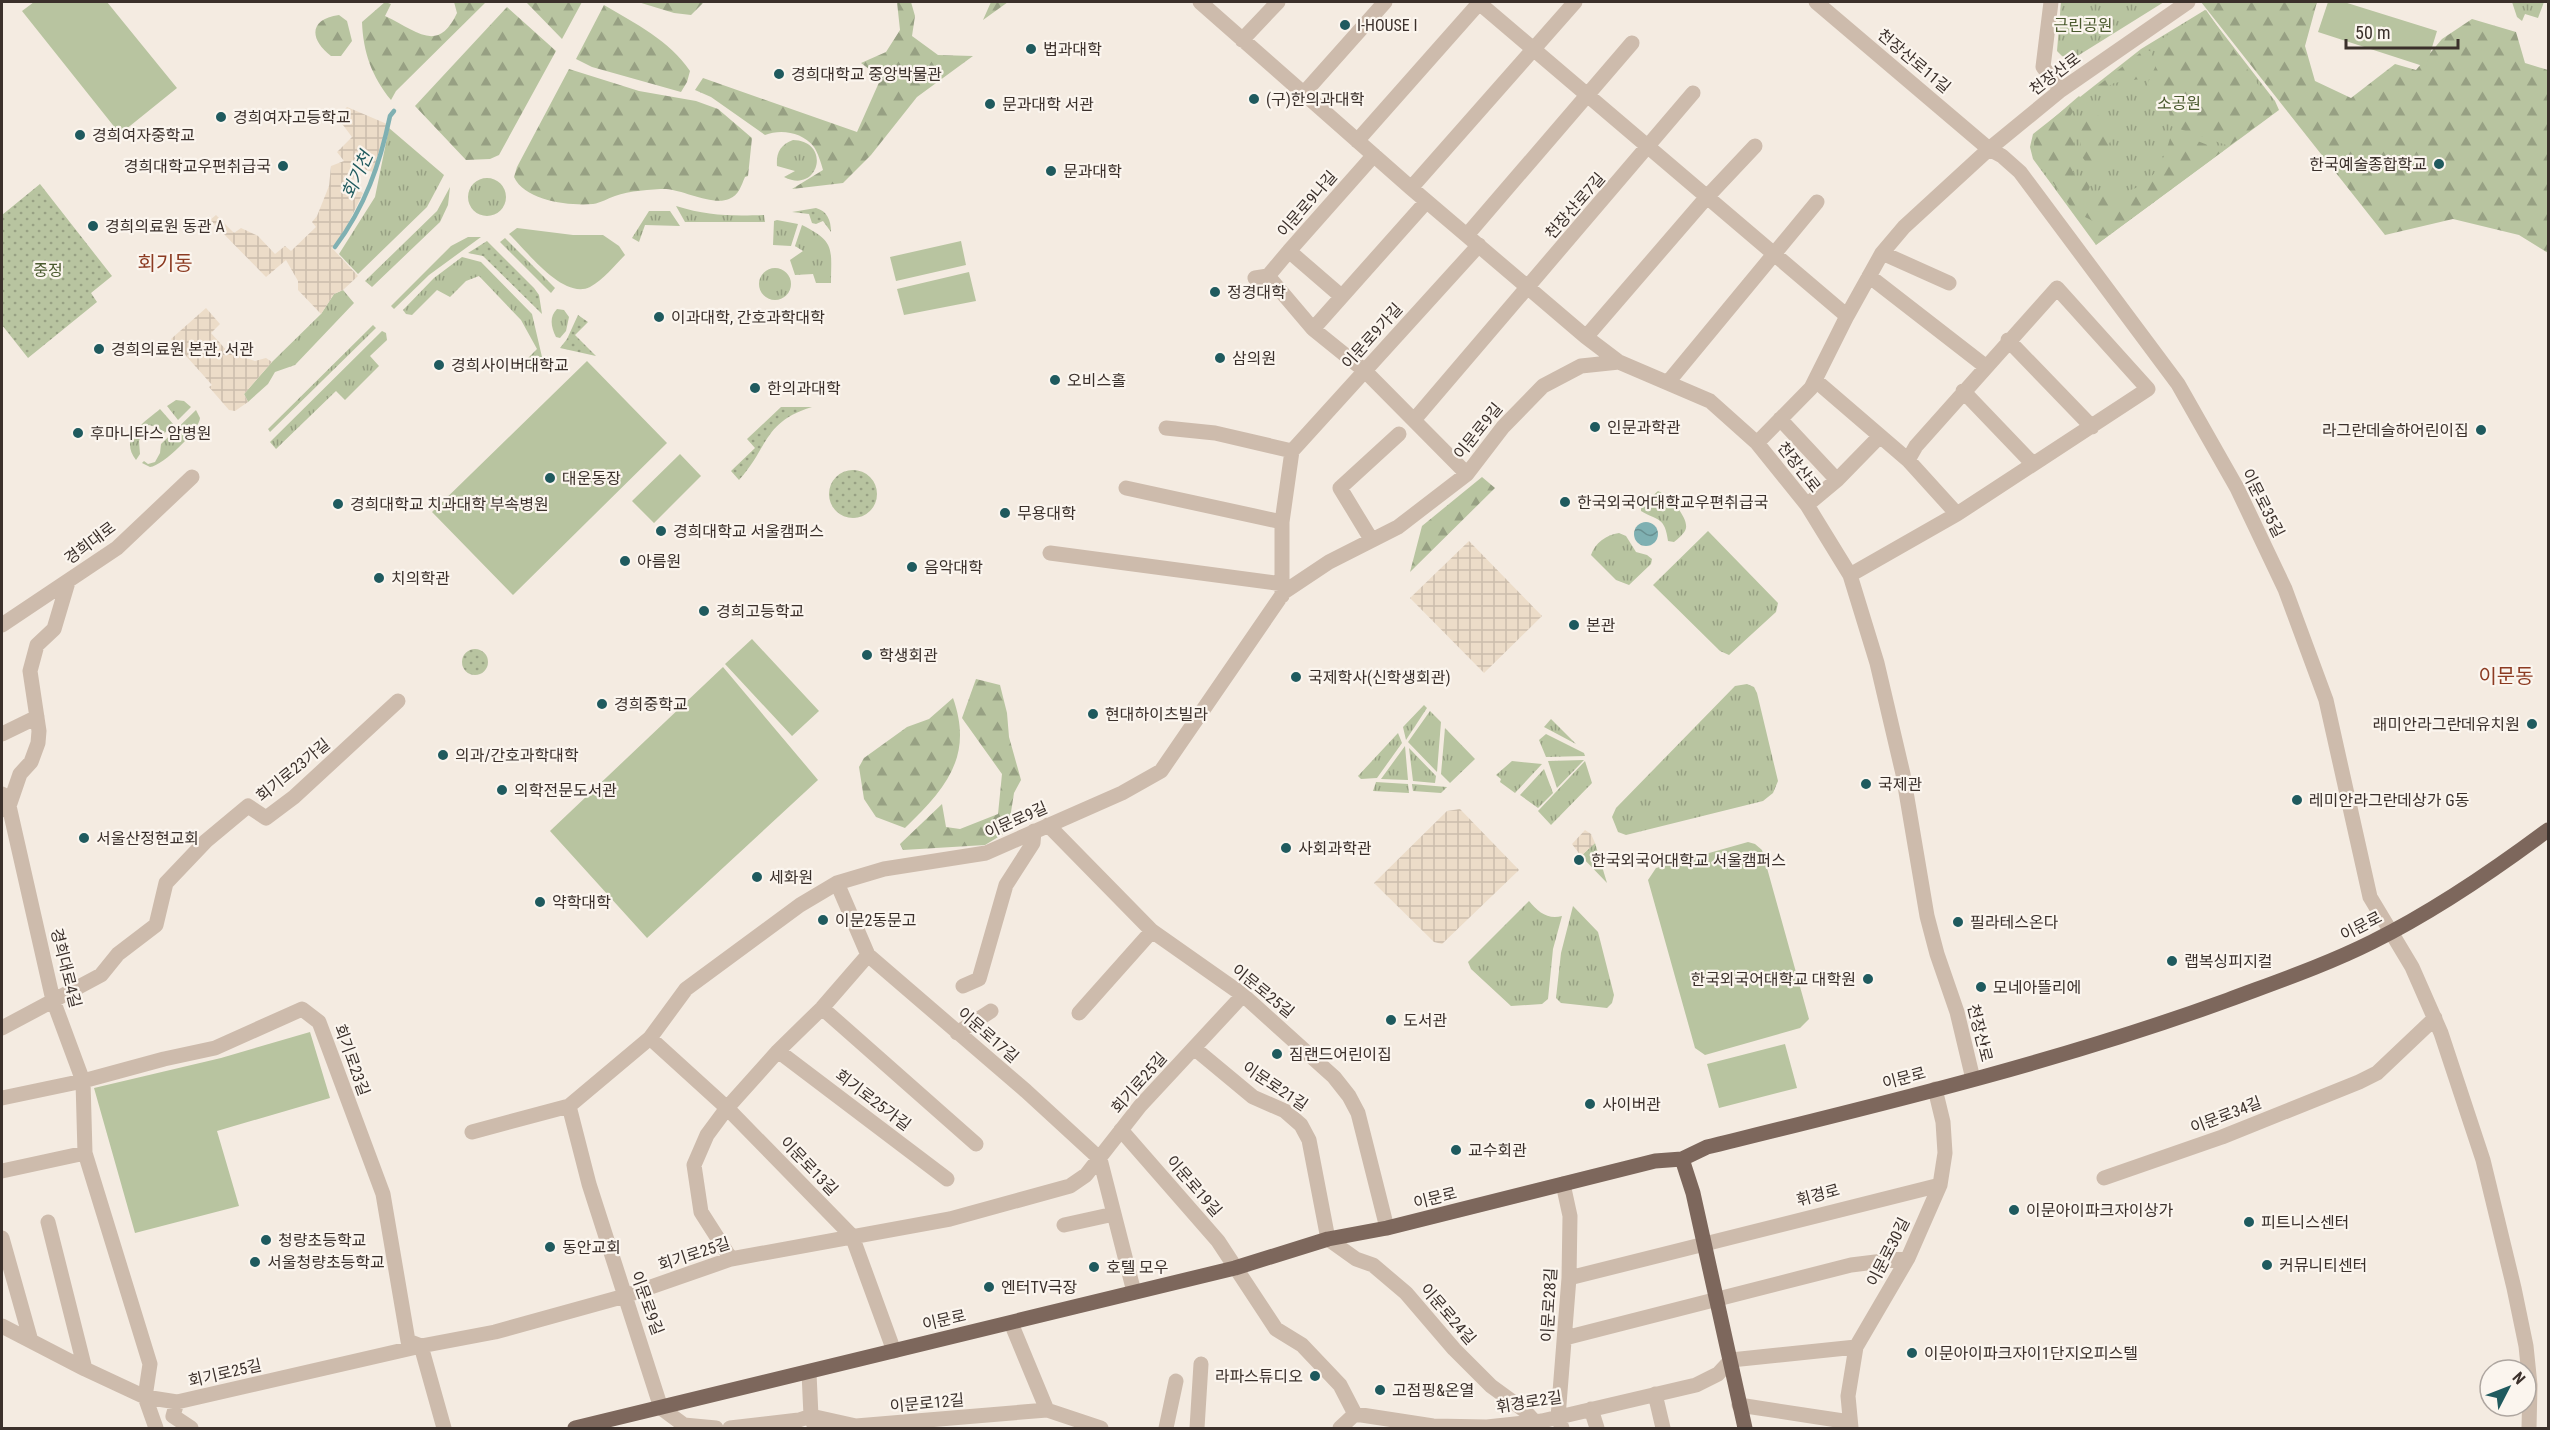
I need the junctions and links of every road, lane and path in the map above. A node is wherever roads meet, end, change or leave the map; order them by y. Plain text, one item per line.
1 (1200, 2) edge
2 (1278, 2) edge
3 (1385, 2) edge
4 (1479, 2) edge
5 (1575, 2) edge
6 (1816, 2) edge
7 (2050, 2) edge
8 (2188, 2) edge
9 (1242, 40) junction
10 (1632, 43) dead end
11 (1534, 50) junction
12 (2061, 90) junction
13 (1304, 93) junction
14 (1693, 93) dead end
15 (1589, 96) junction
16 (1357, 141) junction
17 (1755, 146) dead end
18 (1649, 147) junction
19 (1989, 149) junction
20 (1374, 155) junction
21 (1411, 188) junction
22 (1706, 198) junction
23 (1426, 202) junction
24 (1817, 202) dead end
25 (1467, 235) junction
26 (1479, 245) junction
27 (1288, 251) junction
28 (1881, 253) junction
29 (1774, 254) junction
30 (1869, 276) junction
31 (1949, 284) dead end
32 (1527, 289) junction
33 (1341, 296) junction
34 (1847, 316) junction
35 (1313, 329) junction
36 (1586, 337) junction
37 (2008, 340) junction
38 (1619, 362) junction
39 (1985, 366) junction
40 (1365, 371) junction
41 (1815, 380) junction
42 (1669, 381) junction
43 (1964, 391) junction
44 (1780, 419) junction
45 (1414, 420) junction
46 (2092, 427) junction
47 (1166, 428) dead end
48 (1399, 434) dead end
49 (1880, 436) junction
50 (1757, 443) junction
51 (1292, 451) junction
52 (1908, 460) junction
53 (2033, 464) junction
54 (1467, 474) junction
55 (192, 477) dead end
56 (1837, 480) junction
57 (1126, 488) dead end
58 (1807, 505) junction
59 (1957, 514) junction
60 (1282, 522) junction
61 (1371, 539) junction
62 (1050, 553) dead end
63 (1850, 575) junction
64 (68, 582) junction
65 (1282, 590) junction
66 (4, 618) edge
67 (398, 701) dead end
68 (37, 717) junction
69 (2, 734) edge
70 (4, 804) edge
71 (1048, 825) junction
72 (2548, 830) edge
73 (1034, 831) junction
74 (837, 883) junction
75 (2392, 931) junction
76 (1152, 932) junction
77 (868, 955) junction
78 (963, 986) dead end
79 (1243, 995) junction
80 (53, 1000) junction
81 (822, 1008) junction
82 (991, 1011) dead end
83 (1079, 1013) dead end
84 (2435, 1018) junction
85 (2, 1028) edge
86 (957, 1033) junction
87 (650, 1038) junction
88 (1194, 1048) junction
89 (778, 1051) junction
90 (1973, 1079) junction
91 (83, 1082) junction
92 (1935, 1089) junction
93 (2, 1098) edge
94 (569, 1106) junction
95 (727, 1108) junction
96 (1121, 1130) junction
97 (472, 1132) dead end
98 (976, 1144) dead end
99 (85, 1153) junction
100 (1100, 1159) junction
101 (1682, 1159) junction
102 (2, 1171) edge
103 (2104, 1178) dead end
104 (947, 1179) dead end
105 (1563, 1184) junction
106 (1940, 1185) junction
107 (1114, 1214) junction
108 (48, 1222) dead end
109 (1064, 1225) dead end
110 (1387, 1228) junction
111 (852, 1236) junction
112 (2, 1238) edge
113 (1328, 1239) junction
114 (1705, 1244) junction
115 (1908, 1257) junction
116 (731, 1259) junction
117 (1235, 1268) junction
118 (1569, 1278) junction
119 (1134, 1292) junction
120 (625, 1296) junction
121 (1718, 1300) junction
122 (1011, 1323) junction
123 (2, 1326) edge
124 (1565, 1338) junction
125 (31, 1341) junction
126 (421, 1346) junction
127 (1856, 1347) junction
128 (894, 1351) junction
129 (1731, 1360) junction
130 (1201, 1364) dead end
131 (84, 1369) junction
132 (809, 1373) junction
133 (1176, 1381) dead end
134 (1655, 1394) junction
135 (145, 1397) junction
136 (177, 1402) junction
137 (1739, 1405) junction
138 (662, 1408) junction
139 (1591, 1409) junction
140 (1047, 1410) junction
141 (1355, 1414) junction
142 (1535, 1422) junction
143 (806, 1423) edge
144 (1560, 1423) edge
145 (1850, 1425) edge
146 (684, 1427) edge
147 (156, 1428) edge
148 (191, 1428) edge
149 (444, 1428) edge
150 (574, 1428) edge
151 (716, 1428) edge
152 (729, 1428) edge
153 (1101, 1428) edge
154 (1166, 1428) edge
155 (1197, 1428) edge
156 (1340, 1428) edge
157 (1597, 1428) edge
158 (1663, 1428) edge
159 (1745, 1428) edge
160 (2529, 1428) edge

1 - 9 street
2 - 9 street
3 - 13 street
4 - 11 street
4 - 16 street
5 - 11 street
6 - 19 street, 천장산로11길
7 - 12 street
8 - 12 street, 천장산로
9 - 13 street
10 - 15 street
11 - 15 street
11 - 21 street
12 - 19 street, 천장산로
13 - 16 street
14 - 18 street, 천장산로7길
15 - 18 street
15 - 25 street
16 - 20 street
17 - 22 street
18 - 22 street
18 - 32 street, 천장산로7길
19 - 28 street, 천장산로
19 - 75 street, 이문로35길
20 - 21 street
20 - 27 street, 이문로9나길
21 - 23 street
22 - 29 street
22 - 36 street
23 - 25 street
23 - 33 street
24 - 29 street
25 - 26 street
26 - 32 street
26 - 40 street, 이문로9가길
27 - 33 street, 이문로9나길
27 - 35 street
28 - 30 street, 천장산로
28 - 31 street
29 - 34 street
29 - 42 street
30 - 34 street, 천장산로
30 - 39 street
32 - 36 street
32 - 45 street
33 - 35 street
34 - 41 street, 천장산로
35 - 40 street
36 - 38 street
37 - 39 street
37 - 46 street
37 - 46 street
38 - 42 street
38 - 54 street, 이문로9길
39 - 43 street
40 - 45 street
40 - 51 street, 이문로9가길
41 - 44 street, 천장산로
41 - 49 street
42 - 50 street
43 - 52 street
43 - 53 street
44 - 50 street, 천장산로
44 - 56 street
45 - 54 street
46 - 53 street
47 - 51 street
48 - 61 street
49 - 52 street
49 - 56 street
50 - 58 street, 천장산로
51 - 60 street
52 - 59 street
53 - 59 street
54 - 61 street, 이문로9길
55 - 64 street, 경희대로
56 - 58 street
57 - 60 street
58 - 63 street, 천장산로
59 - 63 street
60 - 65 street
61 - 65 street, 이문로9길
62 - 65 street
63 - 90 street, 천장산로
64 - 66 street, 경희대로
64 - 68 street
65 - 71 street, 이문로9길
67 - 80 street, 회기로23가길
68 - 69 street
68 - 70 street
70 - 80 street, 경희대로4길
71 - 73 street, 이문로9길
71 - 76 street, 이문로25길
72 - 75 main road, 이문로
73 - 74 street, 이문로9길
73 - 78 street
74 - 77 street, 이문로17길
74 - 87 street, 이문로9길
75 - 84 street, 이문로35길
75 - 90 main road, 이문로
76 - 79 street, 이문로25길
76 - 83 street
77 - 81 street
77 - 86 street, 이문로17길
79 - 88 street, 회기로25길
79 - 110 street, 이문로25길
80 - 85 street, 회기로23가길
80 - 91 street, 경희대로4길
81 - 89 street
81 - 98 street, 회기로25가길
82 - 86 street
84 - 103 street, 이문로34길
84 - 160 street, 이문로35길
86 - 100 street, 이문로17길
87 - 94 street, 이문로9길
87 - 95 street, 이문로13길
88 - 96 street, 회기로25길
88 - 113 street, 이문로21길
89 - 95 street
89 - 104 street, 회기로25가길
90 - 92 main road, 이문로
91 - 93 street, 회기로23길
91 - 99 street, 경희대로4길
91 - 126 street, 회기로23길
92 - 101 main road, 이문로
92 - 106 street, 이문로30길
94 - 97 street, 이문로9길
94 - 120 street, 이문로9길
95 - 111 street, 이문로13길
95 - 116 street
96 - 100 street, 회기로25길
96 - 117 street, 이문로19길
99 - 102 street
99 - 135 street, 경희대로4길
100 - 107 street
100 - 111 street, 회기로25길
101 - 105 main road, 이문로
101 - 114 main road
105 - 110 main road, 이문로
105 - 118 street, 이문로28길
106 - 114 street, 휘경로
106 - 115 street, 이문로30길
107 - 109 street
107 - 119 street
108 - 131 street
110 - 113 main road, 이문로
111 - 116 street, 회기로25길
111 - 128 street, 이문로13길
112 - 125 street
113 - 117 main road, 이문로
113 - 142 street, 이문로24길
114 - 118 street, 휘경로
114 - 121 main road
115 - 121 street
115 - 127 street, 이문로30길
116 - 120 street, 회기로25길
117 - 119 main road, 이문로
117 - 141 street
118 - 124 street, 이문로28길
119 - 122 main road, 이문로
120 - 126 street, 회기로25길
120 - 138 street, 이문로9길
121 - 124 street
121 - 129 main road
122 - 128 main road, 이문로
122 - 140 street
123 - 125 street, 회기로25길
124 - 144 street, 이문로28길
125 - 131 street, 회기로25길
126 - 136 street, 회기로25길
126 - 149 street, 회기로23길
127 - 129 street
127 - 145 street, 이문로30길
128 - 132 main road, 이문로
129 - 134 street, 휘경로2길
129 - 137 main road
130 - 155 street
131 - 135 street, 회기로25길
132 - 138 main road, 이문로
132 - 143 street
133 - 154 street
134 - 139 street, 휘경로2길
134 - 158 street
135 - 136 street, 회기로25길
135 - 147 street
136 - 148 street
137 - 145 street
137 - 159 main road
138 - 146 street
138 - 150 main road, 이문로
139 - 144 street, 휘경로2길
139 - 157 street
140 - 143 street, 이문로12길
140 - 153 street
141 - 142 street, 휘경로2길
141 - 156 street
142 - 144 street, 휘경로2길
143 - 152 street, 이문로12길
146 - 151 street

